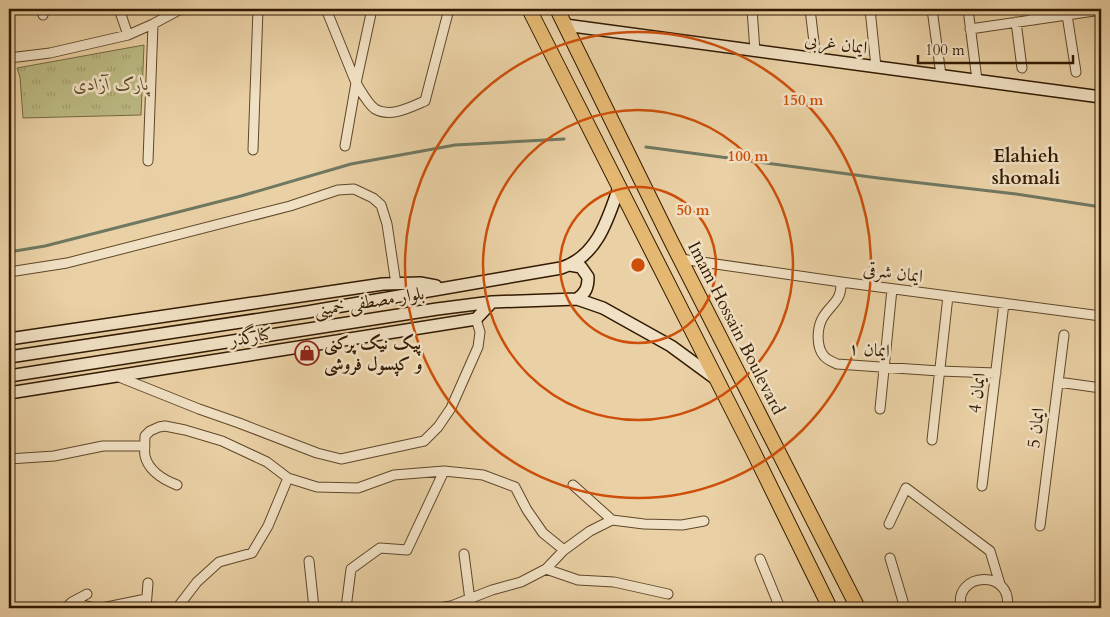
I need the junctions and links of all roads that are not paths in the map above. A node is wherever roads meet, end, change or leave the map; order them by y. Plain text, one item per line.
1 (119, 9) edge
2 (181, 9) edge
3 (258, 9) edge
4 (326, 9) edge
5 (372, 9) edge
6 (449, 9) edge
7 (528, 9) edge
8 (557, 9) edge
9 (752, 9) edge
10 (810, 9) edge
11 (870, 9) edge
12 (932, 9) edge
13 (968, 9) edge
14 (1032, 9) edge
15 (1095, 10) edge
16 (1067, 15) junction
17 (1034, 20) junction
18 (1016, 22) junction
19 (153, 24) junction
20 (566, 26) junction
21 (970, 29) junction
22 (128, 35) junction
23 (755, 51) junction
24 (9, 58) edge
25 (816, 59) junction
26 (9, 64) edge
27 (876, 67) junction
28 (1022, 68) dead end
29 (1076, 72) dead end
30 (941, 75) junction
31 (977, 80) junction
32 (9, 81) edge
33 (356, 83) junction
34 (1101, 97) edge
35 (345, 146) dead end
36 (253, 150) dead end
37 (148, 161) dead end
38 (618, 187) junction
39 (681, 259) junction
40 (570, 265) junction
41 (9, 272) edge
42 (841, 282) junction
43 (396, 284) junction
44 (445, 288) junction
45 (892, 289) junction
46 (948, 296) junction
47 (577, 299) junction
48 (492, 302) junction
49 (1004, 303) junction
50 (1101, 316) edge
51 (476, 318) junction
52 (1064, 335) dead end
53 (9, 339) edge
54 (9, 357) edge
55 (883, 367) junction
56 (939, 372) junction
57 (996, 373) junction
58 (9, 376) edge
59 (119, 377) junction
60 (716, 379) junction
61 (1058, 382) junction
62 (1101, 388) edge
63 (9, 393) edge
64 (880, 409) dead end
65 (932, 440) dead end
66 (145, 446) junction
67 (9, 459) edge
68 (444, 471) junction
69 (288, 478) junction
70 (177, 485) dead end
71 (573, 485) dead end
72 (982, 486) dead end
73 (612, 520) junction
74 (704, 521) dead end
75 (889, 524) dead end
76 (1040, 526) dead end
77 (564, 550) junction
78 (464, 554) dead end
79 (890, 558) dead end
80 (760, 559) dead end
81 (309, 561) dead end
82 (546, 569) junction
83 (148, 583) dead end
84 (1000, 584) junction
85 (87, 594) dead end
86 (668, 594) dead end
87 (469, 598) junction
88 (146, 604) edge
89 (69, 605) edge
90 (94, 608) edge
91 (102, 608) edge
92 (178, 608) edge
93 (314, 608) edge
94 (346, 608) edge
95 (438, 608) edge
96 (471, 608) edge
97 (778, 608) edge
98 (830, 608) edge
99 (858, 608) edge
100 (905, 608) edge
101 (961, 608) edge
102 (1008, 608) edge

1 - 22 street
2 - 19 street
3 - 36 street
4 - 33 street
5 - 33 street
6 - 33 street
7 - 38 main road
8 - 20 main road, Imam Hossain Boulevard
9 - 23 street
10 - 25 street
11 - 27 street
12 - 30 street
13 - 21 street
14 - 17 street
15 - 16 street
16 - 17 street
16 - 29 street
17 - 18 street
18 - 21 street
18 - 28 street
19 - 22 street
19 - 37 street
20 - 23 street, ایمان غربی
20 - 39 main road, Imam Hossain Boulevard
21 - 31 street
22 - 24 street
23 - 25 street, ایمان غربی
25 - 27 street, ایمان غربی
26 - 32 street
27 - 30 street, ایمان غربی
30 - 31 street, ایمان غربی
31 - 34 street, ایمان غربی
33 - 35 street
38 - 40 street, بلوار مصطفی خمینی
38 - 60 main road
39 - 42 street, ایمان شرقی
39 - 99 main road, Imam Hossain Boulevard
40 - 44 street, بلوار مصطفی خمینی
40 - 47 street
41 - 43 street
42 - 45 street, ایمان شرقی
42 - 55 street, ایمان ۱
43 - 44 street, کنارگذر
43 - 53 street, کنارگذر
44 - 54 street, بلوار مصطفی خمینی
45 - 46 street, ایمان شرقی
45 - 55 street
46 - 49 street, ایمان شرقی
46 - 56 street
47 - 48 street, بلوار مصطفی خمینی
47 - 60 street, بلوار مصطفی خمینی
48 - 51 street
48 - 58 street, بلوار مصطفی خمینی
49 - 50 street, ایمان شرقی
49 - 57 street, ایمان 4
51 - 59 street, کنارگذر
51 - 59 street
52 - 61 street, ایمان 5
55 - 56 street, ایمان ۱
55 - 64 street
56 - 57 street, ایمان ۱
56 - 65 street
57 - 72 street, ایمان 4
59 - 63 street, کنارگذر
60 - 98 main road
61 - 62 street
61 - 76 street, ایمان 5
66 - 67 street
66 - 69 street
66 - 70 street
68 - 69 street
68 - 77 street
68 - 94 street
69 - 92 street
71 - 73 street
73 - 74 street
73 - 77 street
75 - 84 street
77 - 82 street
78 - 87 street
79 - 100 street
80 - 97 street
81 - 93 street
82 - 86 street
82 - 87 street
83 - 88 street
84 - 101 street
84 - 102 street
85 - 89 street
87 - 95 street
87 - 96 street
88 - 91 street
89 - 90 street

